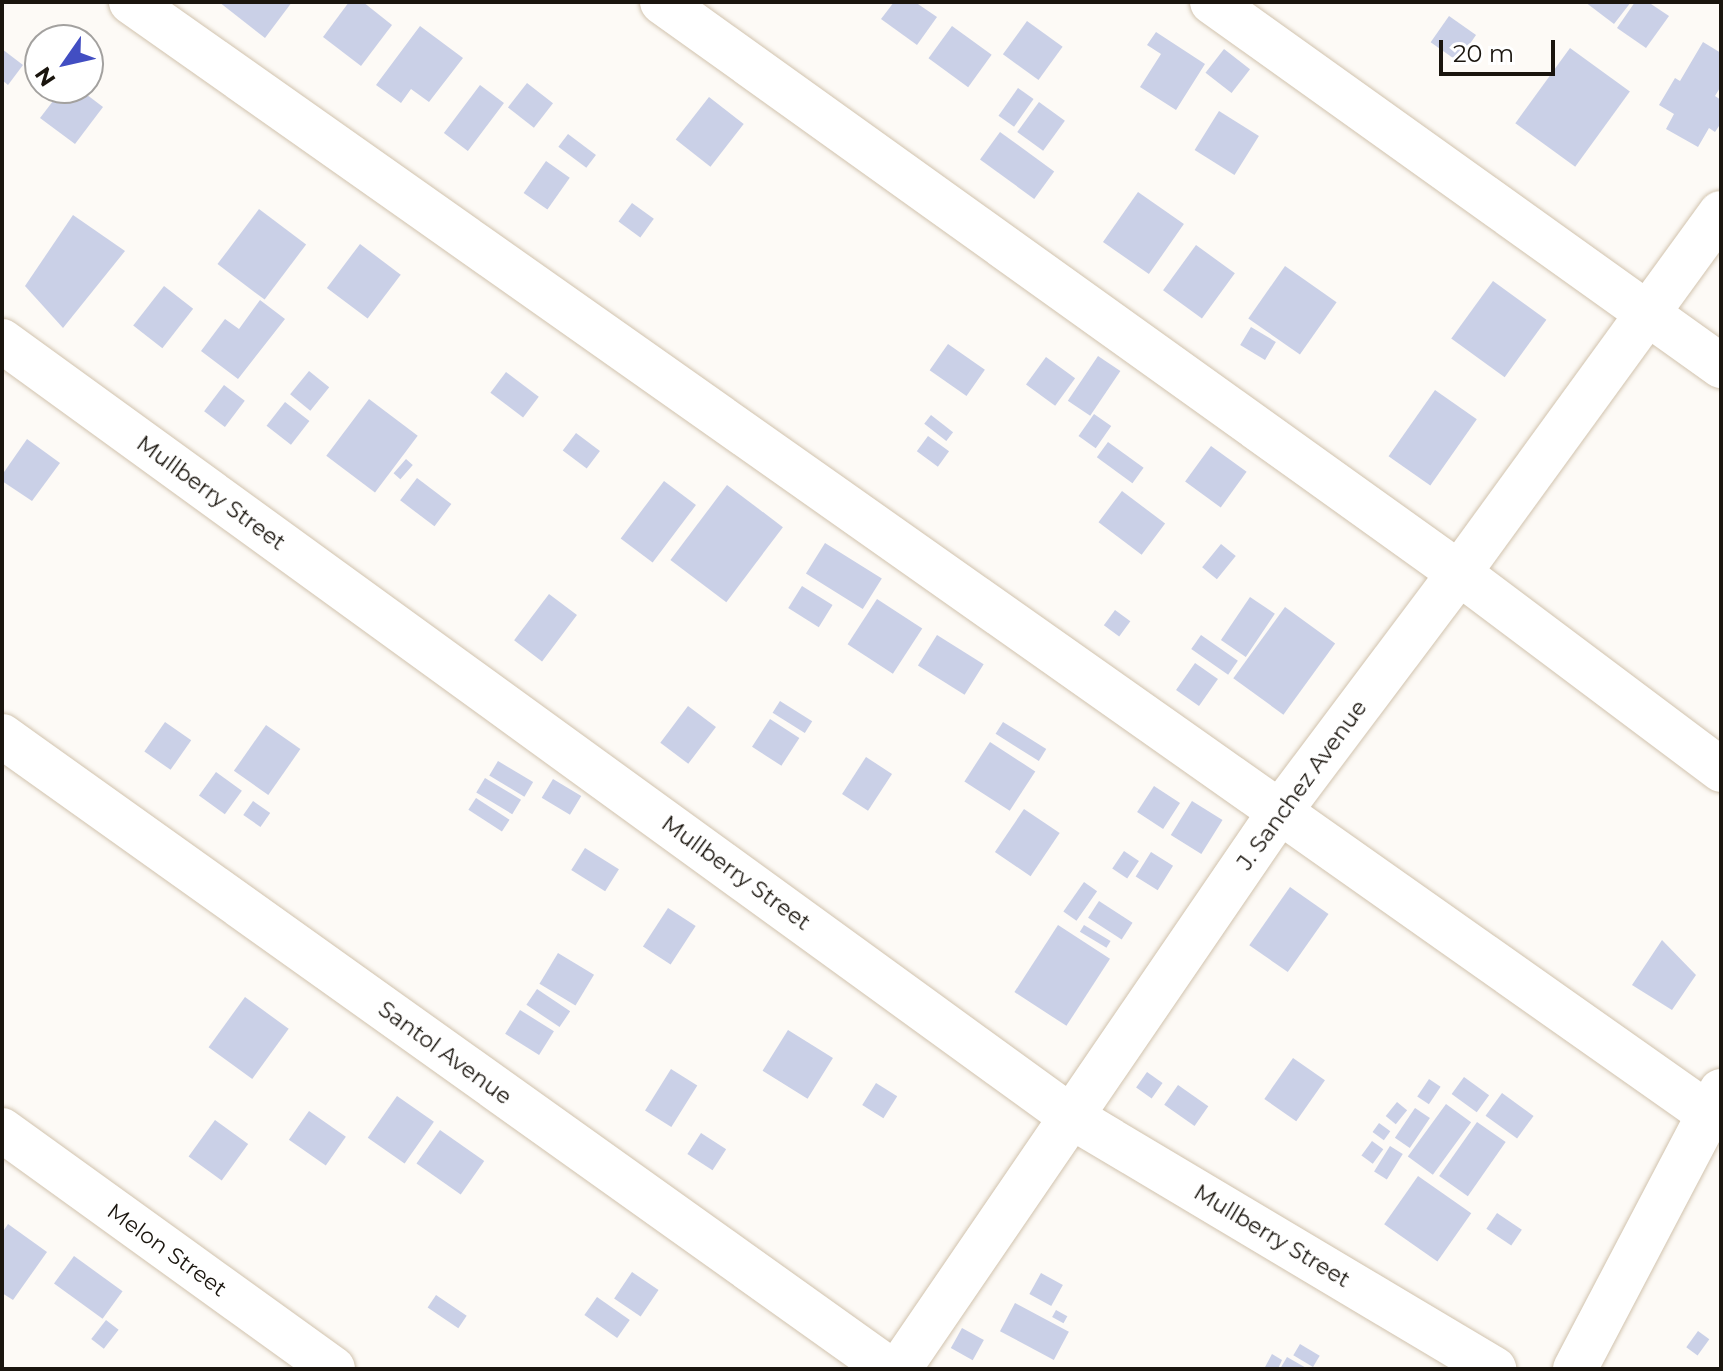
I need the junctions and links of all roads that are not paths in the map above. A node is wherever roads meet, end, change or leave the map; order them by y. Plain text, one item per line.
1 (131, 2) edge
2 (662, 2) edge
3 (1212, 2) edge
4 (1721, 213) edge
5 (1646, 314) junction
6 (2, 341) edge
7 (1721, 366) edge
8 (1459, 573) junction
9 (2, 736) edge
10 (1721, 770) edge
11 (1278, 814) junction
12 (1714, 1102) edge
13 (1070, 1116) junction
14 (2, 1130) edge
15 (333, 1369) edge
16 (889, 1369) edge
17 (899, 1369) edge
18 (1494, 1369) edge
19 (1575, 1369) edge

1 - 11 street
2 - 8 street
3 - 5 street
4 - 5 street, J. Sanchez Avenue
5 - 7 street
5 - 8 street, J. Sanchez Avenue
6 - 13 street, Mullberry Street
8 - 10 street
8 - 11 street, J. Sanchez Avenue
9 - 16 street, Santol Avenue
11 - 12 street
11 - 13 street, J. Sanchez Avenue
12 - 19 street
13 - 17 street, J. Sanchez Avenue
13 - 18 street, Mullberry Street
14 - 15 street, Melon Street

